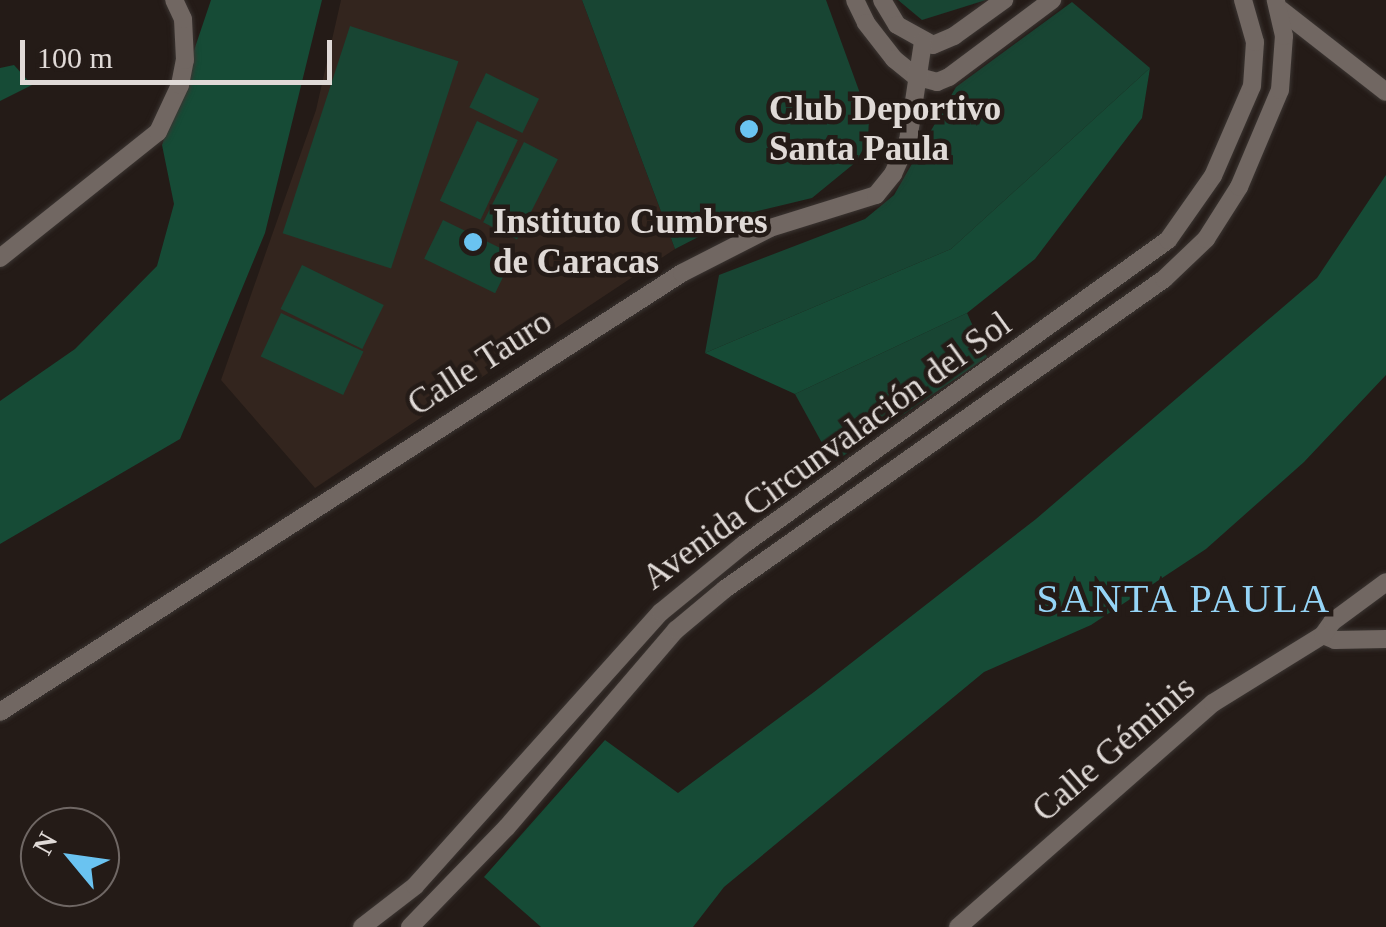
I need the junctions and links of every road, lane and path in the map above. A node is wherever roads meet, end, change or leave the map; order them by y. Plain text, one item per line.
1 (174, 0) edge
2 (855, 0) edge
3 (882, 0) edge
4 (1004, 0) edge
5 (1052, 0) edge
6 (1243, 0) edge
7 (1278, 5) edge
8 (922, 42) junction
9 (915, 76) junction
10 (1386, 92) edge
11 (0, 258) edge
12 (1386, 582) edge
13 (1323, 635) junction
14 (1386, 640) edge
15 (0, 712) edge
16 (362, 927) edge
17 (410, 927) edge
18 (958, 927) edge

1 - 11 street
2 - 9 street
3 - 8 street
4 - 8 street
5 - 9 street
6 - 16 street, Avenida Circunvalación del Sol
7 - 10 street
7 - 17 street, Avenida Circunvalación del Sol
8 - 9 street, Calle Tauro
9 - 15 street, Calle Tauro
12 - 13 street, Calle Géminis
13 - 14 street
13 - 18 street, Calle Géminis

